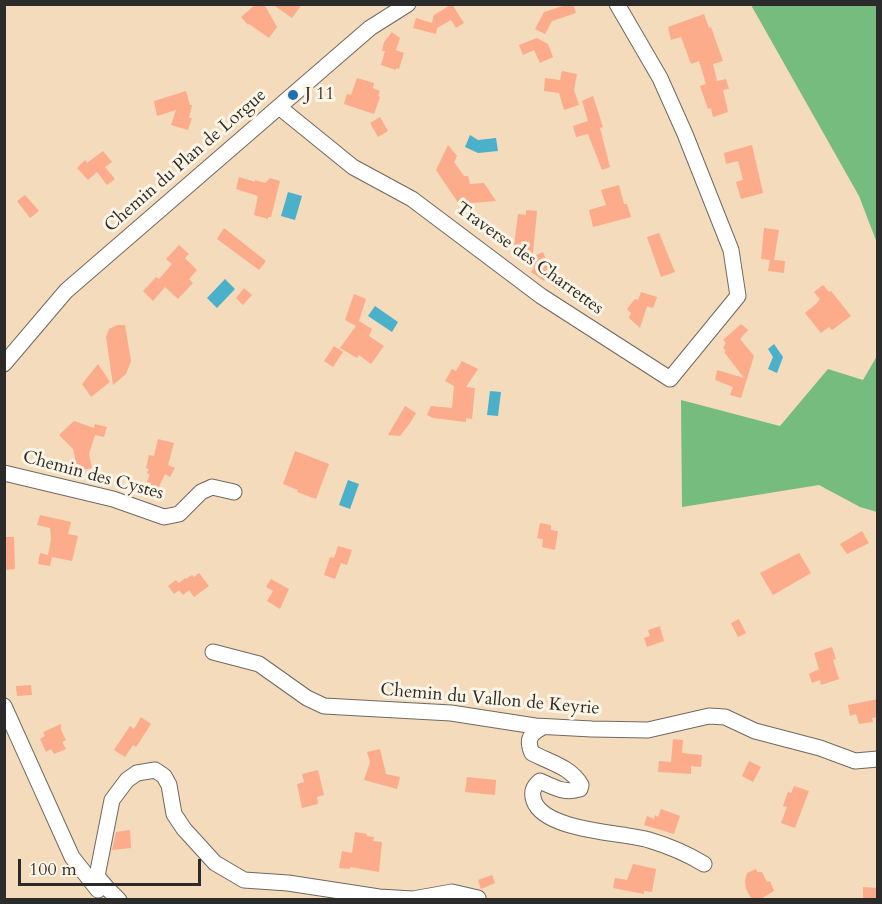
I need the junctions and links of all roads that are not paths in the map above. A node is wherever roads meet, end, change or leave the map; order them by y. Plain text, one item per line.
1 (408, 4) edge
2 (617, 4) edge
3 (279, 107) junction
4 (4, 364) edge
5 (4, 473) edge
6 (234, 492) dead end
7 (213, 651) dead end
8 (4, 706) edge
9 (543, 727) junction
10 (878, 759) edge
11 (704, 864) dead end
12 (478, 898) dead end
13 (105, 900) edge
14 (119, 900) edge

1 - 3 street, Chemin du Plan de Lorgue
2 - 3 street, Traverse des Charrettes
3 - 4 street, Chemin du Plan de Lorgue
5 - 6 street, Chemin des Cystes
7 - 9 street, Chemin du Vallon de Keyrie
8 - 13 street
9 - 10 street, Chemin du Vallon de Keyrie
9 - 11 street
12 - 14 street

